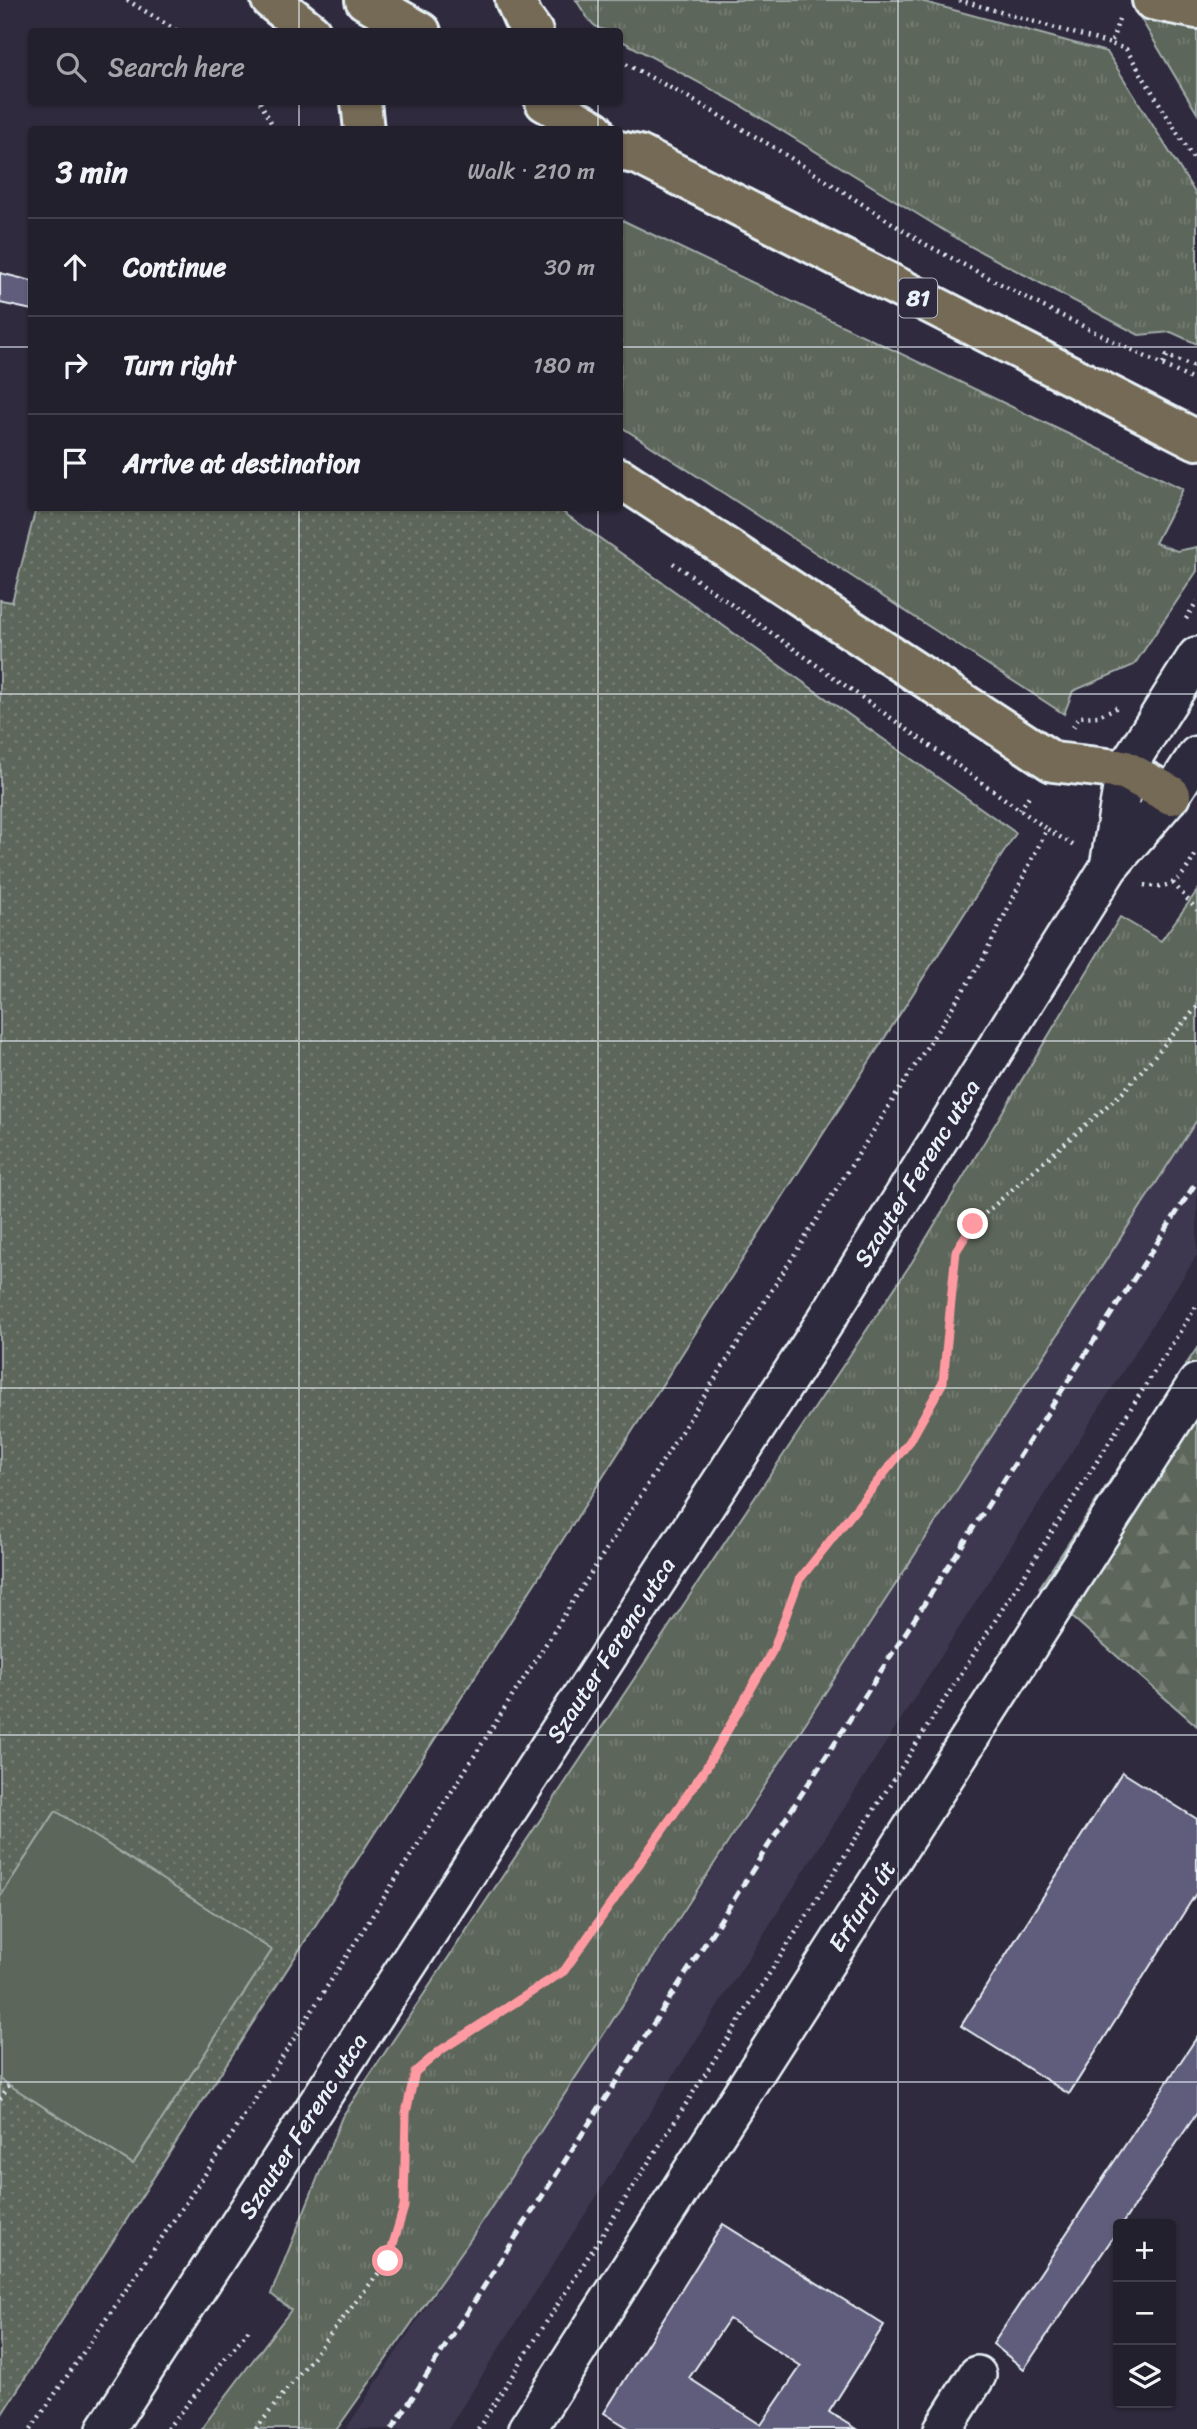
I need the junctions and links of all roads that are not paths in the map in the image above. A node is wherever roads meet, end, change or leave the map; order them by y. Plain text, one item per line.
1 (271, 0) edge
2 (365, 0) edge
3 (515, 0) edge
4 (1137, 6) edge
5 (1197, 9) edge
6 (305, 28) edge
7 (414, 28) edge
8 (530, 28) edge
9 (361, 105) edge
10 (550, 105) edge
11 (594, 105) edge
12 (364, 126) edge
13 (587, 126) edge
14 (611, 126) edge
15 (623, 142) edge
16 (1197, 440) edge
17 (623, 480) edge
18 (1190, 640) edge
19 (1197, 755) edge
20 (1125, 770) junction
21 (1171, 795) junction
22 (1109, 866) junction
23 (1197, 1383) edge
24 (977, 2375) dead end
25 (106, 2429) edge
26 (527, 2429) edge
27 (943, 2429) edge

1 - 6 main road
2 - 7 main road
3 - 8 main road
4 - 5 main road
9 - 12 main road
10 - 13 main road
11 - 14 main road
15 - 16 main road, 81
17 - 20 main road
18 - 20 street, Szauter Ferenc utca
19 - 21 street, Szauter Ferenc utca
20 - 21 main road
20 - 22 street, Szauter Ferenc utca
21 - 22 street, Szauter Ferenc utca
22 - 25 street, Szauter Ferenc utca
23 - 26 street, Erfurti út
24 - 27 street

